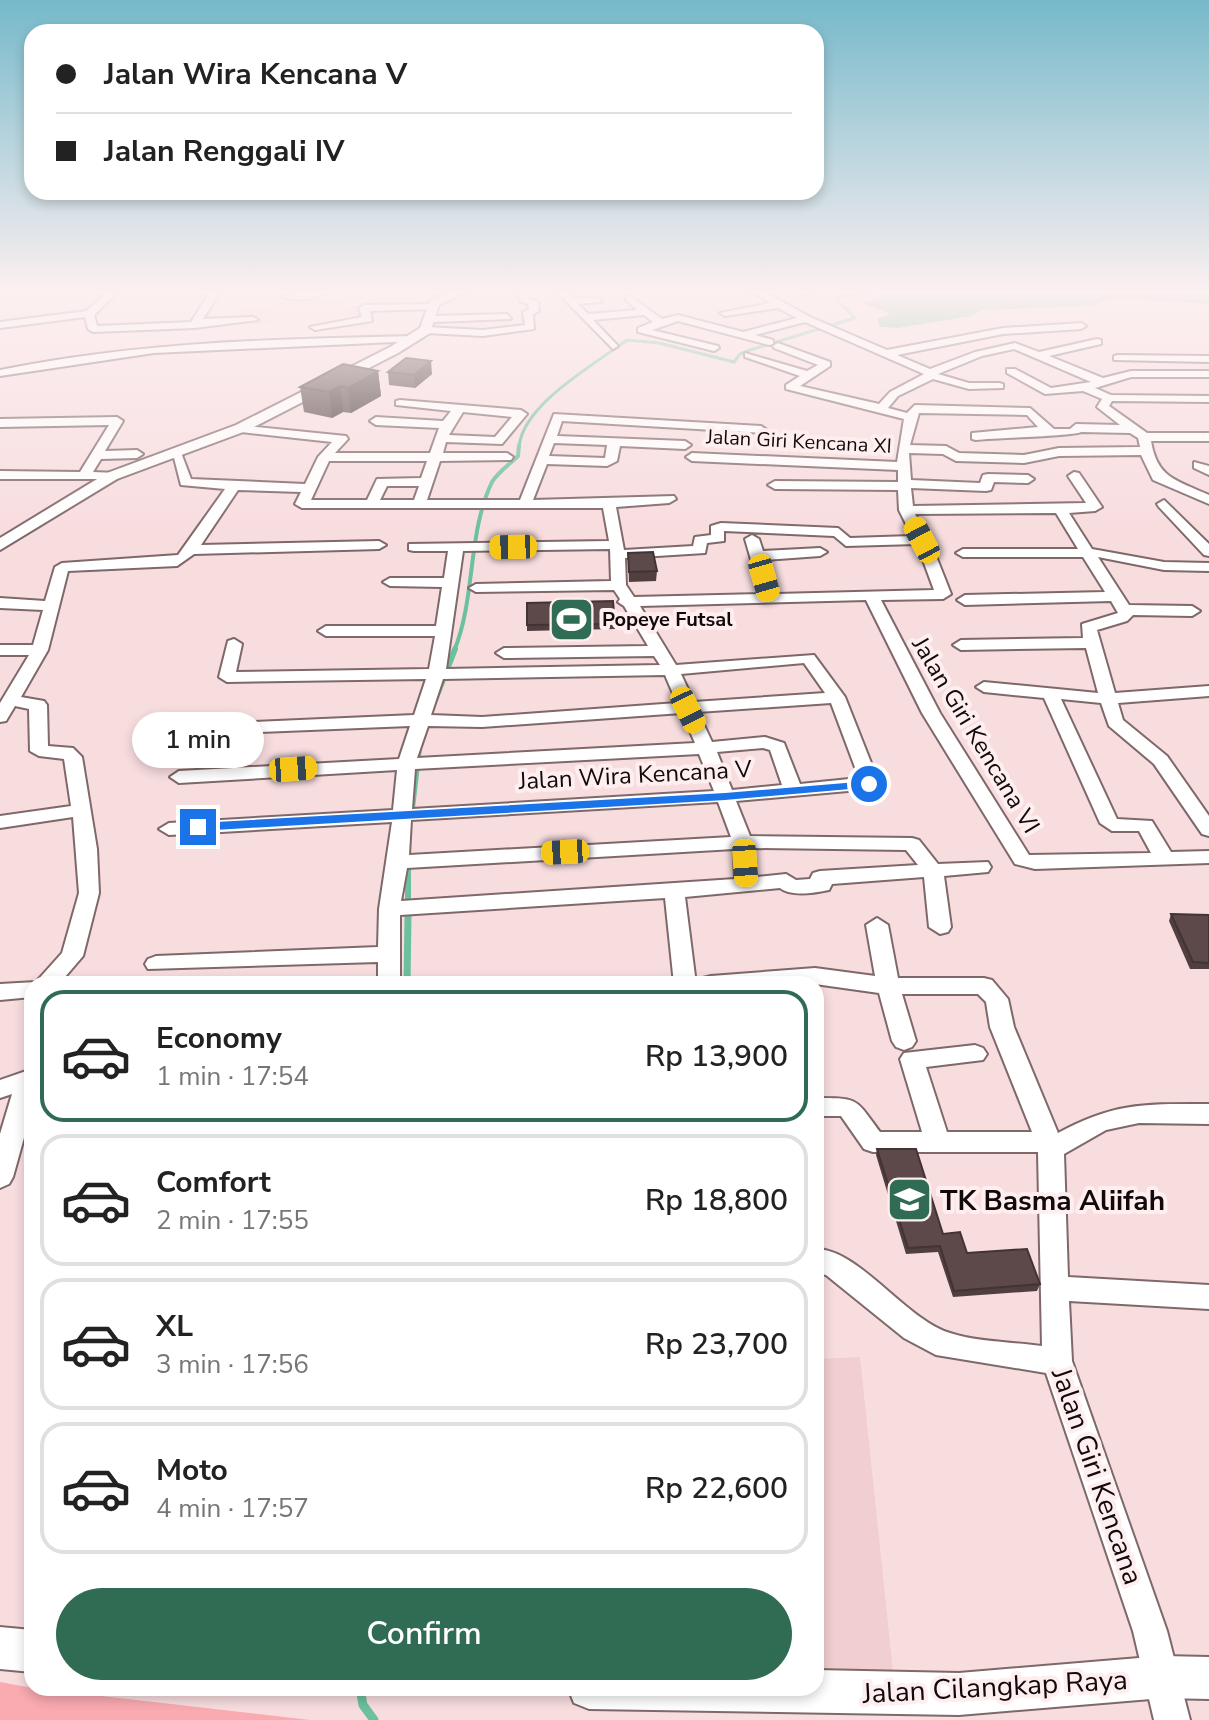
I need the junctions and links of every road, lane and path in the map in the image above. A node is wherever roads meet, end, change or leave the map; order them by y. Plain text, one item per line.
1 (345, 369) edge
2 (791, 369) edge
3 (819, 369) edge
4 (919, 369) edge
5 (942, 369) edge
6 (1073, 369) edge
7 (1011, 371) dead end
8 (930, 374) junction
9 (1209, 374) edge
10 (811, 376) junction
11 (1102, 382) junction
12 (1034, 384) junction
13 (1084, 387) junction
14 (1109, 398) junction
15 (1209, 399) edge
16 (400, 403) dead end
17 (460, 408) junction
18 (881, 408) junction
19 (910, 417) junction
20 (376, 421) dead end
21 (0, 423) edge
22 (15, 423) junction
23 (241, 428) junction
24 (761, 430) dead end
25 (1047, 430) junction
26 (443, 432) junction
27 (1140, 433) junction
28 (976, 436) dead end
29 (1209, 437) edge
30 (0, 438) edge
31 (551, 439) junction
32 (614, 442) junction
33 (903, 449) junction
34 (1148, 451) junction
35 (176, 453) junction
36 (137, 454) dead end
37 (94, 455) junction
38 (324, 457) junction
39 (434, 457) junction
40 (507, 457) dead end
41 (541, 460) junction
42 (905, 466) junction
43 (0, 475) edge
44 (84, 476) junction
45 (112, 476) junction
46 (1074, 476) dead end
47 (1028, 479) dead end
48 (426, 482) junction
49 (775, 485) dead end
50 (905, 485) junction
51 (234, 486) junction
52 (309, 488) junction
53 (669, 499) dead end
54 (1209, 500) edge
55 (419, 504) junction
56 (525, 504) junction
57 (609, 504) junction
58 (1164, 504) dead end
59 (371, 505) junction
60 (1111, 506) dead end
61 (1095, 507) junction
62 (1060, 509) junction
63 (906, 510) junction
64 (752, 539) dead end
65 (922, 540) junction
66 (0, 545) edge
67 (379, 545) dead end
68 (414, 547) dead end
69 (456, 547) junction
70 (617, 549) junction
71 (192, 550) junction
72 (820, 552) dead end
73 (1085, 552) junction
74 (1209, 552) edge
75 (963, 553) dead end
76 (758, 556) junction
77 (1209, 567) edge
78 (390, 582) dead end
79 (449, 583) junction
80 (476, 588) dead end
81 (622, 593) junction
82 (871, 595) junction
83 (770, 599) junction
84 (965, 600) dead end
85 (0, 603) edge
86 (1119, 603) junction
87 (51, 606) junction
88 (1192, 611) dead end
89 (326, 631) dead end
90 (441, 631) junction
91 (1094, 643) junction
92 (234, 644) dead end
93 (961, 645) dead end
94 (0, 650) edge
95 (40, 650) junction
96 (657, 651) junction
97 (504, 653) dead end
98 (671, 670) junction
99 (445, 672) junction
100 (984, 687) dead end
101 (1209, 691) edge
102 (1050, 693) junction
103 (837, 697) junction
104 (1110, 699) junction
105 (5, 708) edge
106 (688, 710) junction
107 (427, 720) junction
108 (195, 748) dead end
109 (706, 748) junction
110 (416, 762) junction
111 (179, 777) dead end
112 (793, 791) junction
113 (725, 796) junction
114 (81, 810) junction
115 (413, 813) junction
116 (0, 822) edge
117 (169, 829) dead end
118 (1209, 830) edge
119 (743, 842) junction
120 (1209, 857) edge
121 (1165, 859) junction
122 (406, 861) junction
123 (981, 867) dead end
124 (933, 871) junction
125 (746, 885) junction
126 (674, 891) junction
127 (394, 908) junction
128 (877, 925) dead end
129 (940, 927) dead end
130 (390, 954) junction
131 (156, 964) dead end
132 (53, 976) edge
133 (389, 976) edge
134 (684, 976) edge
135 (824, 977) edge
136 (888, 986) junction
137 (24, 990) edge
138 (0, 992) edge
139 (904, 1041) dead end
140 (975, 1054) dead end
141 (24, 1081) edge
142 (0, 1089) edge
143 (24, 1099) edge
144 (824, 1107) edge
145 (1209, 1114) edge
146 (937, 1141) junction
147 (1050, 1146) junction
148 (0, 1177) edge
149 (824, 1261) edge
150 (1053, 1288) junction
151 (1209, 1297) edge
152 (1057, 1361) junction
153 (0, 1648) edge
154 (24, 1650) edge
155 (1163, 1677) junction
156 (1209, 1678) edge
157 (824, 1691) edge
158 (1172, 1720) edge

1 - 23 street
2 - 10 street
3 - 10 street
4 - 8 street
5 - 8 street
6 - 11 street
7 - 12 street
8 - 12 street
8 - 18 street
9 - 11 street
10 - 18 street
11 - 13 street
12 - 13 street
13 - 14 street
14 - 15 street
14 - 27 street
16 - 17 street
17 - 26 street
17 - 26 street
18 - 19 street
19 - 25 street
19 - 33 street
20 - 26 street
21 - 22 street
22 - 30 street
22 - 37 street
23 - 35 street
23 - 38 street
24 - 31 street
25 - 27 street
25 - 28 street
26 - 39 street
27 - 29 street
27 - 34 street
31 - 32 street, Jalan Giri Kencana XI
31 - 41 street
32 - 41 street
32 - 42 street, Jalan Giri Kencana XI
33 - 34 street
33 - 42 street
34 - 54 street
35 - 45 street
35 - 51 street
36 - 37 street
37 - 44 street
38 - 39 street
38 - 52 street
39 - 40 street
39 - 48 street
41 - 56 street
42 - 50 street
43 - 44 street
44 - 45 street
45 - 66 street
46 - 61 street
47 - 50 street
48 - 55 street
48 - 59 street
49 - 50 street
50 - 63 street
51 - 52 street
51 - 71 street
52 - 59 street
53 - 57 street
55 - 56 street
55 - 59 street
56 - 57 street
57 - 70 street
58 - 74 street
60 - 61 street
61 - 62 street
62 - 63 street
62 - 73 street
63 - 65 street
64 - 76 street
65 - 70 street
65 - 82 street
67 - 71 street
68 - 69 street
69 - 70 street
69 - 79 street
70 - 81 street
71 - 87 street
72 - 76 street
73 - 75 street
73 - 77 street
73 - 86 street
76 - 83 street
78 - 79 street
79 - 90 street
80 - 81 street
81 - 83 street
81 - 96 street
82 - 83 street
82 - 121 street, Jalan Giri Kencana VI
84 - 86 street
85 - 87 street
86 - 88 street
86 - 91 street
87 - 95 street
89 - 90 street
90 - 99 street
91 - 93 street
91 - 104 street
92 - 99 street
94 - 95 street
95 - 105 street
96 - 97 street
96 - 98 street
98 - 99 street
98 - 103 street
98 - 106 street
99 - 107 street
100 - 102 street
101 - 104 street
102 - 104 street
102 - 121 street
103 - 106 street
103 - 112 street, Jalan Wira Kencana V
104 - 118 street
105 - 114 street
106 - 107 street
106 - 109 street
107 - 108 street
107 - 110 street
109 - 110 street
109 - 112 street
109 - 113 street
110 - 111 street
110 - 115 street
112 - 113 street, Jalan Wira Kencana V
113 - 115 street, Jalan Wira Kencana V
113 - 119 street
114 - 116 street
114 - 132 street
115 - 117 street, Jalan Wira Kencana V
115 - 122 street
119 - 122 street
119 - 124 street
119 - 125 street
120 - 121 street, Jalan Giri Kencana VI
122 - 127 street
123 - 124 street
124 - 125 street
124 - 129 street
125 - 126 street
126 - 127 street
126 - 134 street
127 - 130 street
128 - 136 street
130 - 131 street
130 - 133 street
135 - 136 street
136 - 139 street
136 - 147 street
137 - 138 street
140 - 146 street
141 - 142 street
143 - 148 street
144 - 146 street
145 - 147 street
146 - 147 street
147 - 150 street, Jalan Giri Kencana
149 - 152 street
150 - 151 street
150 - 152 street, Jalan Giri Kencana
152 - 155 street, Jalan Giri Kencana
153 - 154 street
155 - 156 street, Jalan Cilangkap Raya
155 - 157 street, Jalan Cilangkap Raya
155 - 158 street, Jalan Giri Kencana

